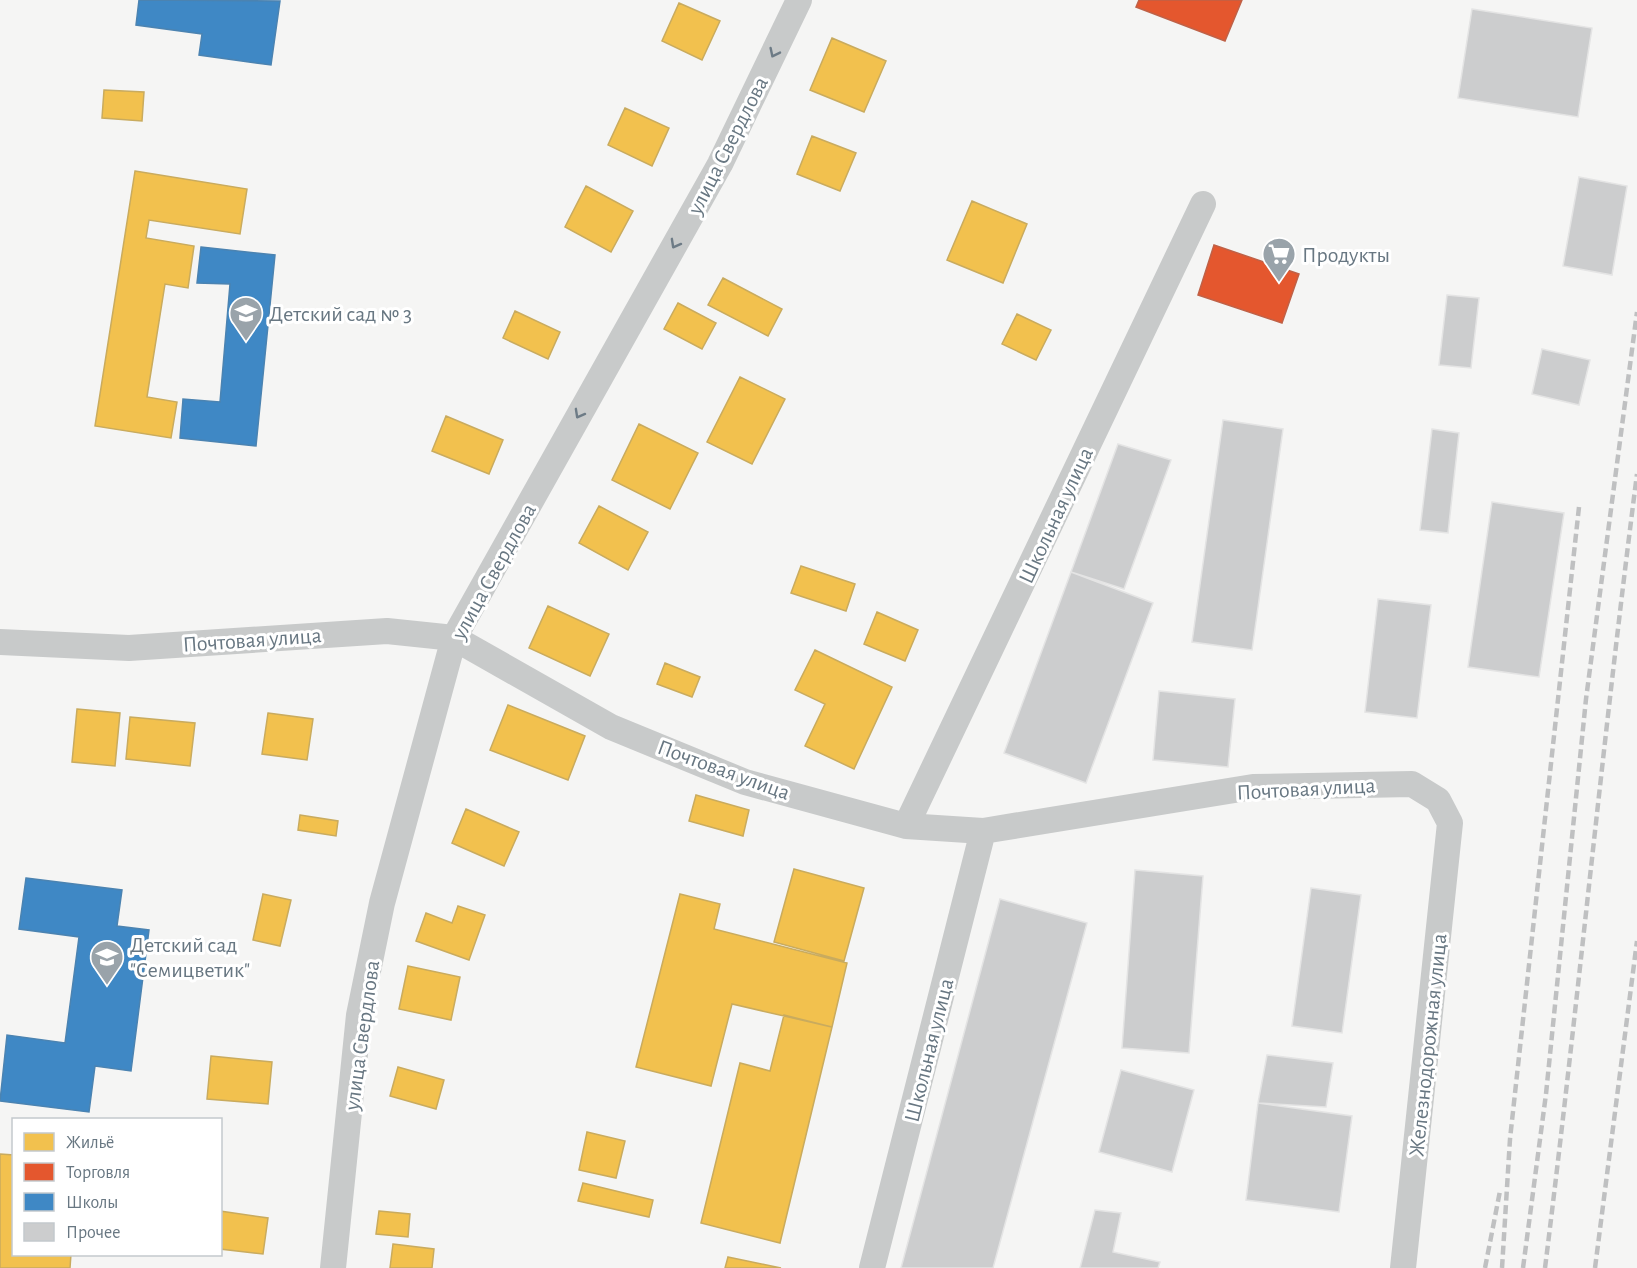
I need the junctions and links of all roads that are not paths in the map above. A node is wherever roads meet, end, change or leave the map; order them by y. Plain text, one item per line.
1 (800, 0) edge
2 (1203, 204) dead end
3 (454, 638) junction
4 (0, 642) edge
5 (1450, 823) joint
6 (906, 826) junction
7 (983, 831) junction
8 (333, 1268) edge
9 (872, 1268) edge
10 (1403, 1268) edge

1 -> 3 street, улица Свердлова
2 - 6 street, Школьная улица
3 - 4 street, Почтовая улица
3 - 6 street, Почтовая улица
3 - 8 street, улица Свердлова
5 - 7 street, Почтовая улица
5 - 10 street, Железнодорожная улица
6 - 7 street, Почтовая улица
7 - 9 street, Школьная улица

